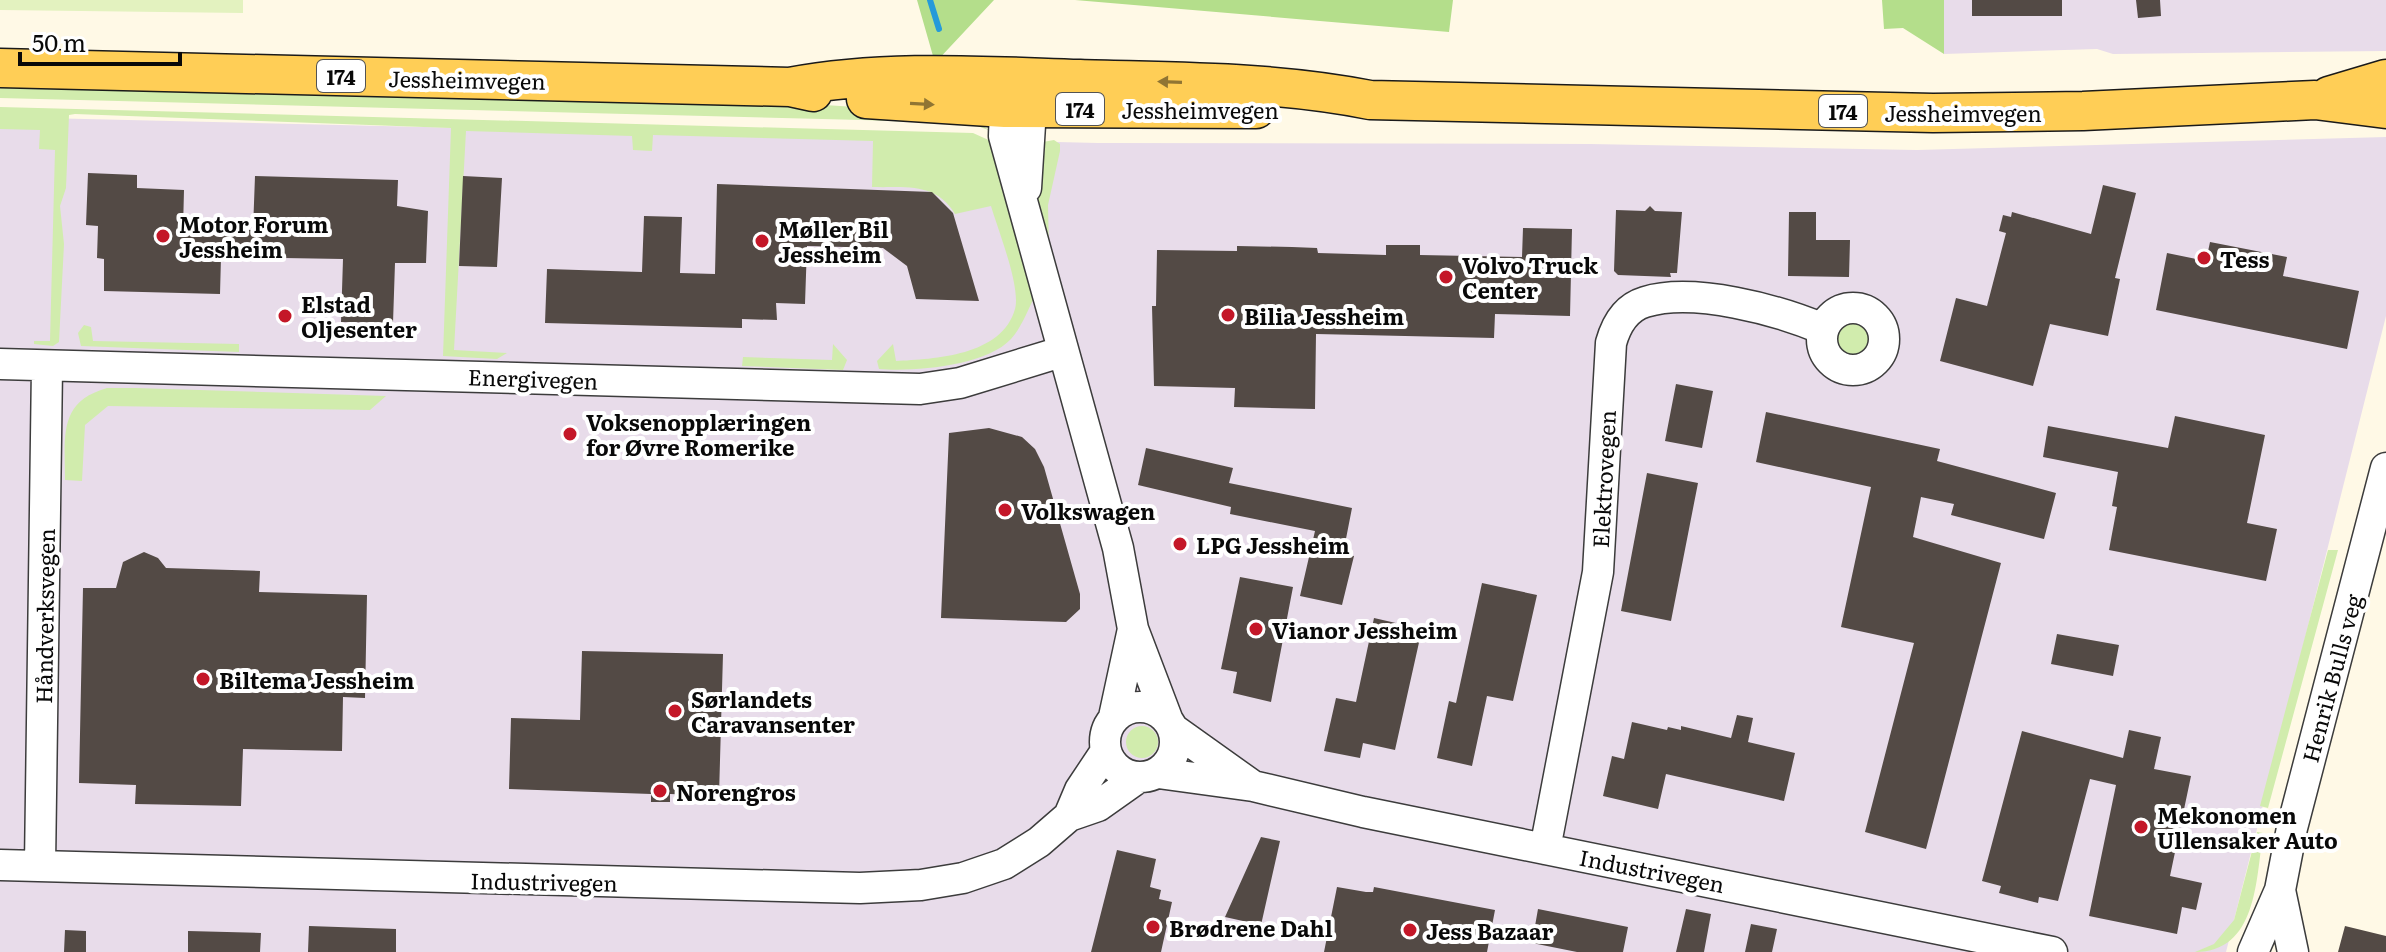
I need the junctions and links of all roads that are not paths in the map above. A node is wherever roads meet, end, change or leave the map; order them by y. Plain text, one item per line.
1 (0, 68) edge
2 (2386, 79) edge
3 (1017, 98) junction
4 (2315, 100) junction
5 (2386, 109) edge
6 (1823, 329) dead end
7 (1061, 352) junction
8 (0, 364) edge
9 (47, 367) junction
10 (2386, 468) edge
11 (1133, 629) junction
12 (1114, 717) junction
13 (1170, 725) junction
14 (1106, 751) junction
15 (1148, 775) junction
16 (1253, 786) junction
17 (1069, 816) junction
18 (1545, 849) junction
19 (0, 865) edge
20 (40, 865) junction
21 (2280, 890) junction
22 (1985, 945) edge
23 (2052, 952) edge
24 (2253, 952) edge
25 (2293, 952) edge

1 - 3 main road, Jessheimvegen / 174
2 - 4 main road, Jessheimvegen / 174
3 - 4 main road, Jessheimvegen / 174
3 - 7 street
4 - 5 main road, Jessheimvegen / 174
6 - 18 street, Elektrovegen
7 - 9 street, Energivegen
7 - 11 street
8 - 9 street, Energivegen
9 - 20 street, Håndverksvegen
10 - 21 street, Henrik Bulls veg
11 - 12 street
11 - 13 street
12 - 13 street
12 - 14 street
13 - 15 street
13 - 16 street, Industrivegen
14 - 15 street
14 - 17 street, Industrivegen
15 - 16 street, Industrivegen
15 - 17 street, Industrivegen
16 - 18 street, Industrivegen
17 - 20 street, Industrivegen
18 - 22 street, Industrivegen
19 - 20 street, Industrivegen
21 - 24 street, Henrik Bulls veg
21 - 25 street, Henrik Bulls veg
22 - 23 street, Industrivegen

